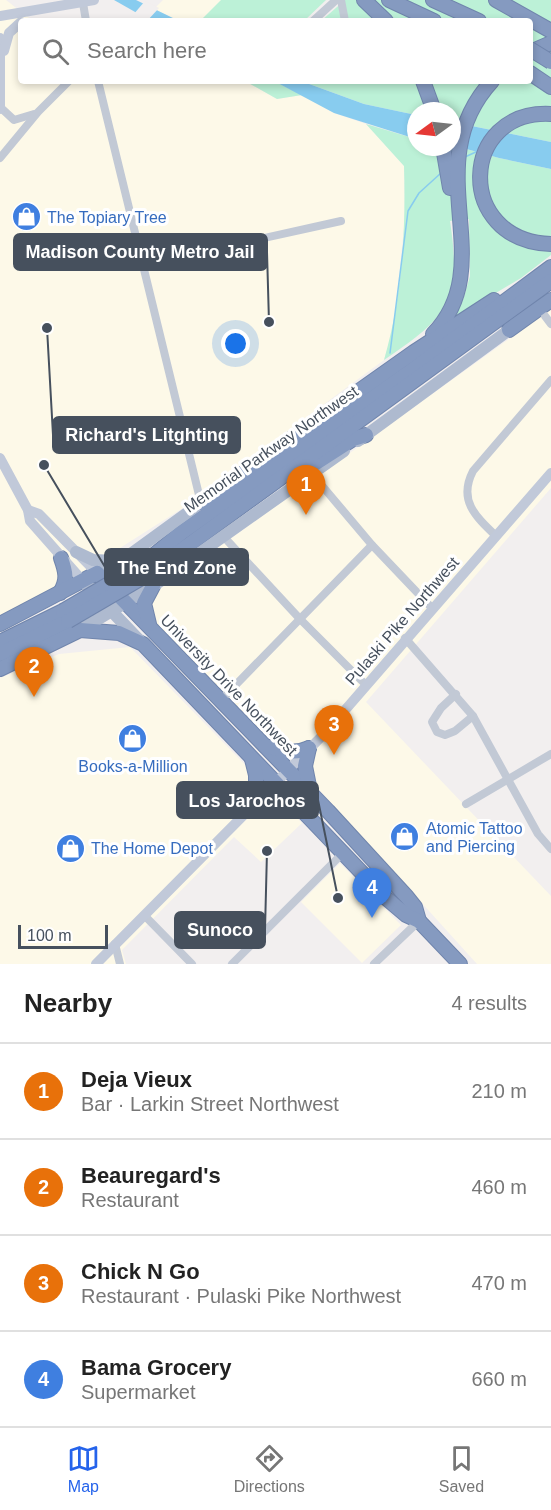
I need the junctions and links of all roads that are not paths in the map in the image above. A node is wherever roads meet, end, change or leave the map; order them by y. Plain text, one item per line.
1 (45, 0) edge
2 (94, 0) edge
3 (336, 0) edge
4 (341, 0) edge
5 (364, 0) edge
6 (389, 0) edge
7 (434, 0) edge
8 (496, 0) edge
9 (83, 3) junction
10 (64, 7) junction
11 (0, 16) edge
12 (31, 18) edge
13 (86, 18) edge
14 (316, 18) edge
15 (344, 18) edge
16 (383, 18) edge
17 (428, 18) edge
18 (473, 18) edge
19 (528, 18) edge
20 (533, 21) edge
21 (18, 25) edge
22 (551, 31) edge
23 (0, 38) edge
24 (551, 44) edge
25 (533, 50) edge
26 (533, 53) edge
27 (551, 62) edge
28 (0, 65) edge
29 (533, 75) edge
30 (66, 84) edge
31 (98, 84) edge
32 (424, 84) edge
33 (490, 84) edge
34 (551, 87) edge
35 (431, 102) edge
36 (0, 108) edge
37 (38, 112) junction
38 (551, 114) edge
39 (445, 156) edge
40 (0, 158) edge
41 (341, 221) dead end
42 (458, 221) junction
43 (551, 244) edge
44 (142, 265) junction
45 (551, 267) edge
46 (551, 281) edge
47 (523, 287) junction
48 (551, 300) edge
49 (545, 316) dead end
50 (551, 324) edge
51 (509, 330) joint
52 (414, 352) junction
53 (551, 380) edge
54 (314, 423) junction
55 (366, 435) junction
56 (0, 458) edge
57 (551, 473) edge
58 (313, 475) junction
59 (254, 490) junction
60 (201, 504) junction
61 (28, 510) junction
62 (496, 536) junction
63 (224, 537) junction
64 (372, 545) junction
65 (76, 552) junction
66 (132, 553) junction
67 (61, 558) junction
68 (117, 562) junction
69 (97, 573) junction
70 (149, 574) junction
71 (82, 580) junction
72 (60, 593) junction
73 (126, 603) junction
74 (431, 607) junction
75 (111, 612) junction
76 (65, 616) junction
77 (300, 619) junction
78 (0, 624) edge
79 (152, 628) junction
80 (80, 630) junction
81 (405, 638) junction
82 (0, 642) edge
83 (143, 644) junction
84 (0, 654) edge
85 (0, 669) edge
86 (366, 685) junction
87 (456, 694) junction
88 (221, 700) junction
89 (473, 716) junction
90 (265, 746) junction
91 (309, 748) junction
92 (551, 754) edge
93 (251, 757) junction
94 (288, 770) junction
95 (510, 780) junction
96 (275, 783) junction
97 (310, 793) junction
98 (256, 802) junction
99 (466, 804) dead end
100 (297, 805) junction
101 (551, 849) edge
102 (343, 853) junction
103 (144, 915) junction
104 (419, 921) junction
105 (115, 944) junction
106 (96, 964) edge
107 (120, 964) edge
108 (192, 964) edge
109 (232, 964) edge
110 (374, 964) edge
111 (460, 964) edge

1 - 10 main road
2 - 9 main road
3 - 14 street
4 - 15 street
5 - 16 highway
6 - 17 highway
7 - 18 highway
8 - 19 highway
9 - 10 main road
9 - 13 street
10 - 11 main road
10 - 12 main road
20 - 22 highway
21 - 28 main road
23 - 28 main road
24 - 25 highway
26 - 27 highway, bridge
28 - 36 main road
29 - 34 highway
30 - 37 street
31 - 44 street
32 - 35 highway
33 - 42 highway
36 - 37 street
37 - 40 street
38 - 43 highway
39 - 42 highway
41 - 44 street
42 - 52 highway
44 - 60 street
45 - 47 highway, Memorial Parkway Northwest
46 - 59 highway, Memorial Parkway Northwest
47 - 52 highway
47 - 59 highway, Memorial Parkway Northwest
48 - 51 highway
49 - 50 street
51 - 55 main road
52 - 54 highway
53 - 62 street
54 - 59 highway
54 - 60 highway
55 - 58 main road
55 - 59 highway
56 - 61 main road, University Drive Northwest
57 - 62 main road, Pulaski Pike Northwest
58 - 63 main road
58 - 64 street
59 - 70 highway, Memorial Parkway Northwest
60 - 66 main road, Memorial Parkway Northwest
61 - 65 main road, University Drive Northwest
61 - 67 main road, University Drive Northwest
62 - 74 main road, Pulaski Pike Northwest
63 - 70 main road
63 - 77 street
64 - 74 street
64 - 77 street
65 - 68 main road
65 - 69 main road, University Drive Northwest
66 - 68 main road, Memorial Parkway Northwest
66 - 70 main road
67 - 71 main road, University Drive Northwest
67 - 72 highway
68 - 69 main road, Memorial Parkway Northwest
69 - 71 highway
69 - 73 highway, University Drive Northwest
70 - 73 main road
70 - 76 highway, Memorial Parkway Northwest, bridge
70 - 79 highway
71 - 72 highway
71 - 75 main road, University Drive Northwest
72 - 78 highway
72 - 80 highway
73 - 75 main road
73 - 79 highway, University Drive Northwest
74 - 81 main road, Pulaski Pike Northwest
75 - 80 main road
75 - 83 main road, University Drive Northwest
76 - 82 highway, Memorial Parkway Northwest
76 - 84 highway, Memorial Parkway Northwest
77 - 86 street
77 - 88 street
79 - 88 highway, University Drive Northwest
80 - 83 highway
80 - 85 highway
81 - 86 main road, Pulaski Pike Northwest
81 - 87 street
83 - 93 highway, University Drive Northwest
86 - 91 main road, Pulaski Pike Northwest
87 - 89 street
87 - 89 street
88 - 90 highway, University Drive Northwest
89 - 95 street
90 - 91 highway
90 - 94 highway, University Drive Northwest
91 - 94 main road, Pulaski Pike Northwest
91 - 97 highway
92 - 95 street
93 - 96 highway, University Drive Northwest
93 - 98 highway
94 - 96 main road, Pulaski Pike Northwest
94 - 97 highway, University Drive Northwest
95 - 99 street
95 - 101 street
96 - 98 main road, Pulaski Pike Northwest
96 - 100 highway, University Drive Northwest
97 - 104 highway, University Drive Northwest
98 - 100 highway
98 - 103 main road, Pulaski Pike Northwest
100 - 102 highway, University Drive Northwest
102 - 104 highway, University Drive Northwest
102 - 109 street
103 - 105 main road, Pulaski Pike Northwest
103 - 108 street
104 - 110 street
104 - 111 highway, University Drive Northwest
105 - 106 main road, Pulaski Pike Northwest
105 - 107 street

